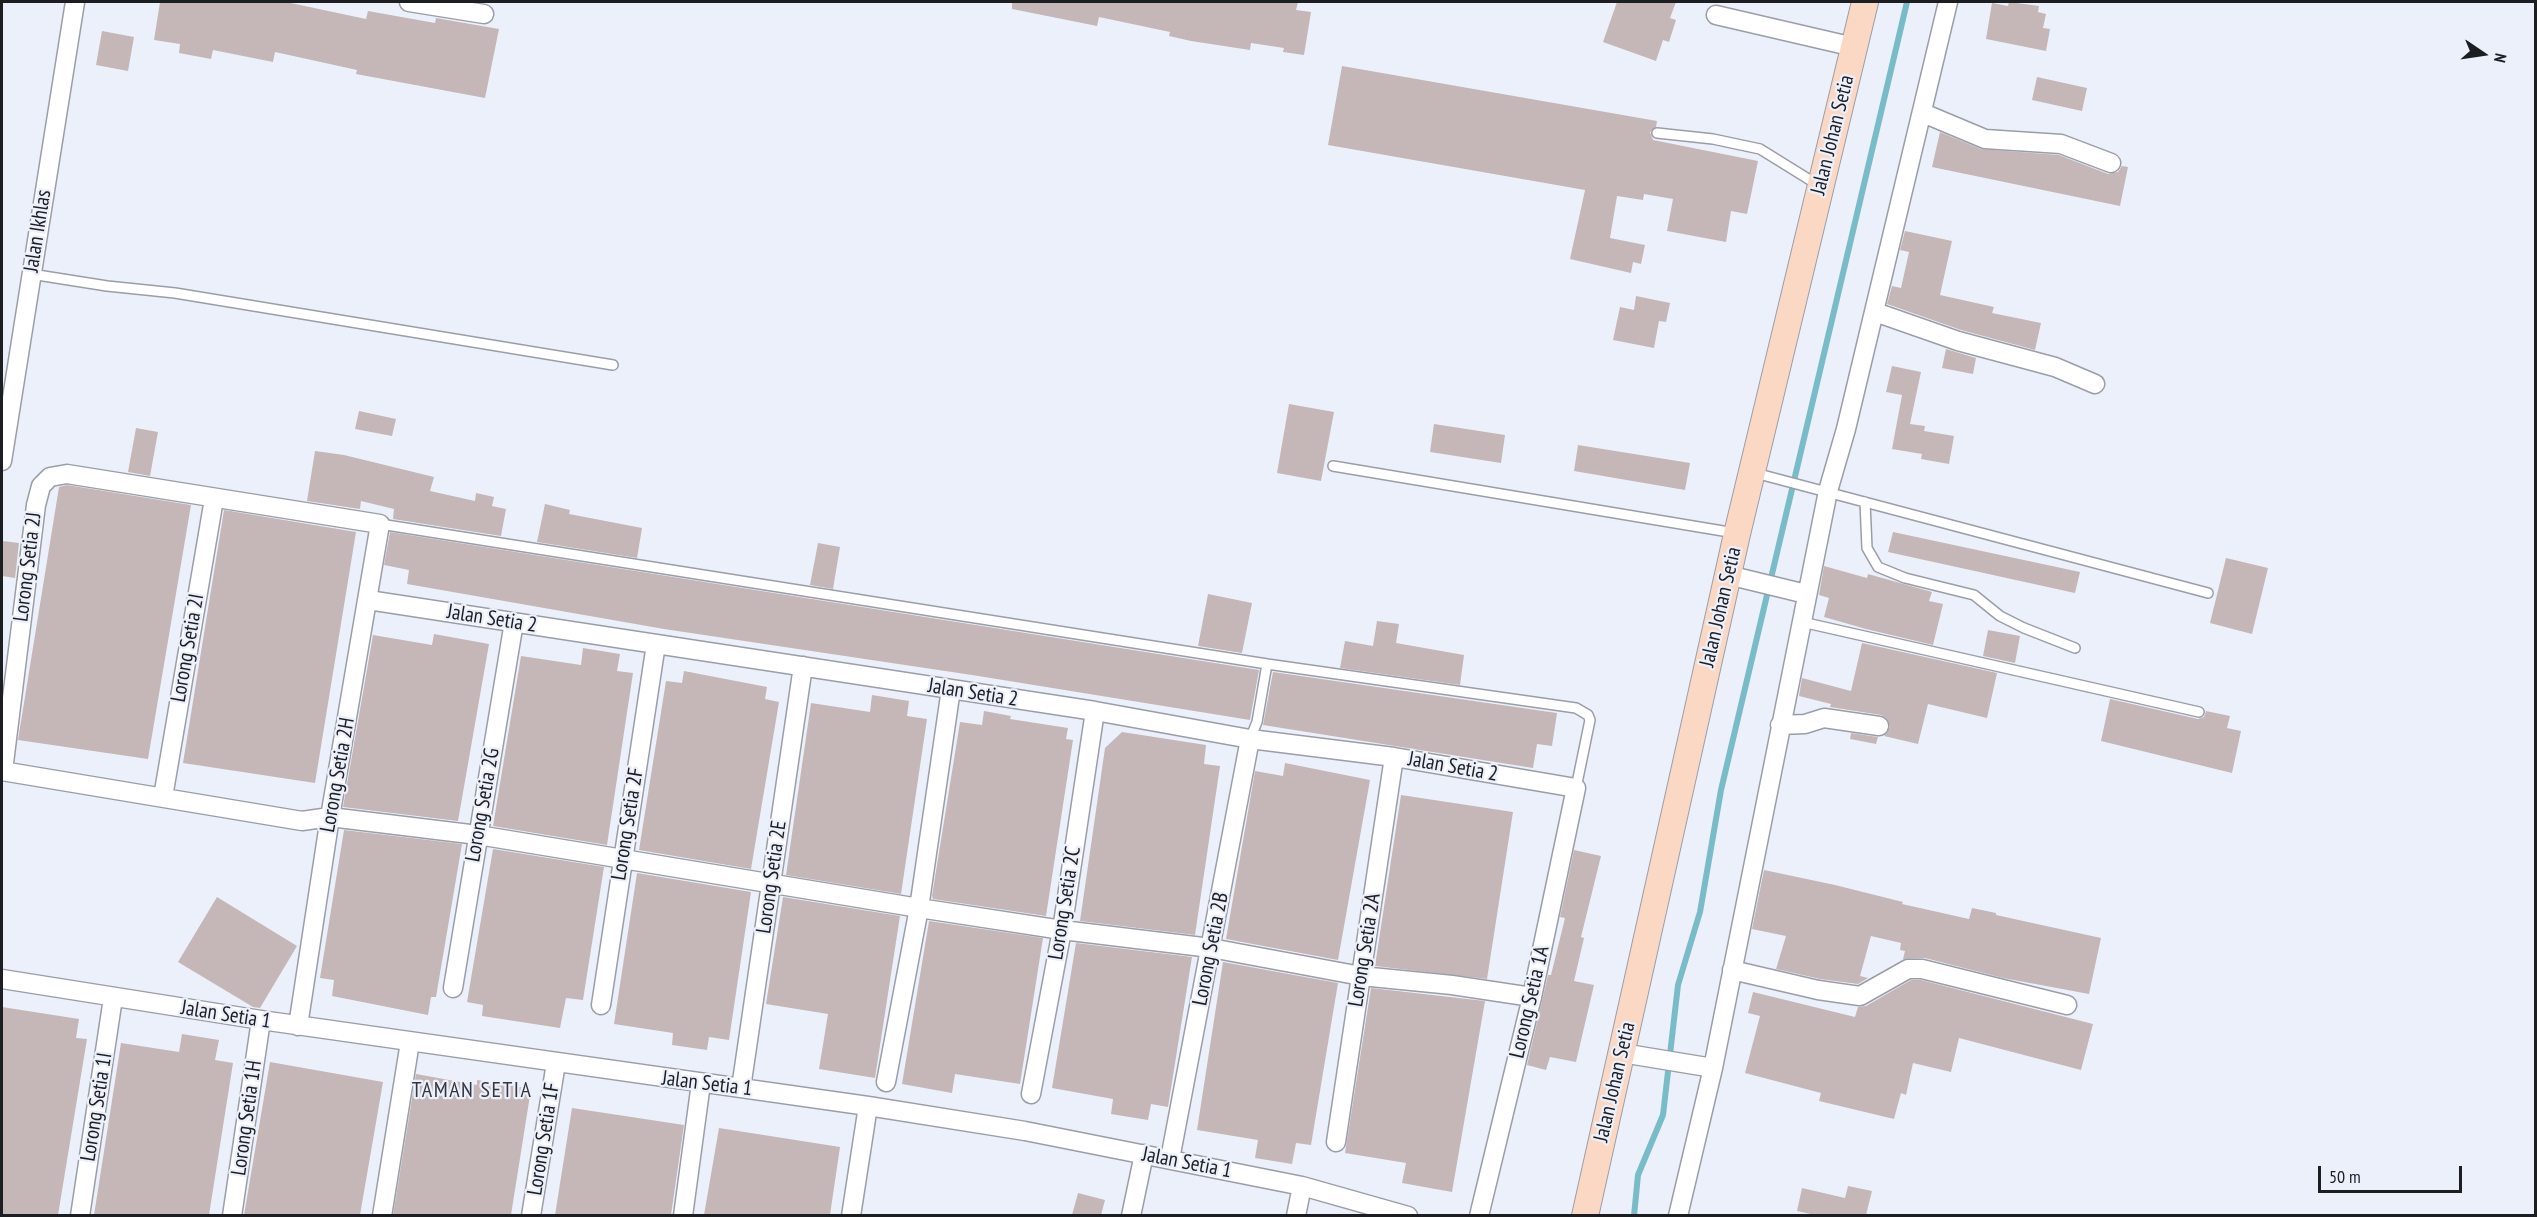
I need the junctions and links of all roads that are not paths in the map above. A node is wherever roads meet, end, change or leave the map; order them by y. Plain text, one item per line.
1 (75, 2) edge
2 (409, 2) edge
3 (1865, 2) edge
4 (1948, 2) edge
5 (484, 14) dead end
6 (1716, 15) dead end
7 (1854, 47) junction
8 (1923, 113) junction
9 (1657, 133) dead end
10 (2111, 163) dead end
11 (1820, 187) junction
12 (31, 274) junction
13 (1875, 312) junction
14 (613, 364) dead end
15 (2095, 384) dead end
16 (5, 409) edge
17 (2, 461) edge
18 (1333, 466) dead end
19 (1753, 472) junction
20 (1828, 491) junction
21 (214, 499) junction
22 (1865, 502) junction
23 (381, 524) junction
24 (1737, 534) junction
25 (1728, 575) junction
26 (1799, 593) junction
27 (2208, 593) dead end
28 (368, 600) junction
29 (514, 622) junction
30 (1802, 622) junction
31 (656, 644) junction
32 (2075, 648) dead end
33 (1267, 664) junction
34 (803, 666) junction
35 (951, 689) junction
36 (1095, 711) junction
37 (2199, 712) dead end
38 (1780, 725) junction
39 (1879, 726) dead end
40 (1250, 740) junction
41 (1394, 758) junction
42 (2, 771) edge
43 (1576, 788) junction
44 (163, 797) junction
45 (330, 818) junction
46 (478, 835) junction
47 (622, 860) junction
48 (771, 882) junction
49 (918, 908) junction
50 (1062, 930) junction
51 (1211, 948) junction
52 (1732, 970) junction
53 (1361, 976) junction
54 (2, 979) edge
55 (453, 988) dead end
56 (1532, 997) junction
57 (113, 998) junction
58 (601, 1005) dead end
59 (2067, 1005) dead end
60 (261, 1020) junction
61 (298, 1026) junction
62 (410, 1042) junction
63 (1622, 1053) junction
64 (556, 1063) junction
65 (1707, 1067) junction
66 (886, 1082) dead end
67 (701, 1083) junction
68 (741, 1088) junction
69 (1031, 1094) dead end
70 (868, 1106) junction
71 (1336, 1142) dead end
72 (1144, 1154) junction
73 (1170, 1159) junction
74 (1302, 1186) junction
75 (1377, 1211) edge
76 (80, 1215) edge
77 (232, 1215) edge
78 (382, 1215) edge
79 (531, 1215) edge
80 (683, 1215) edge
81 (851, 1215) edge
82 (1131, 1215) edge
83 (1296, 1215) edge
84 (1408, 1215) edge
85 (1479, 1215) edge
86 (1585, 1215) edge
87 (1678, 1215) edge

1 - 12 street, Jalan Ikhlas
2 - 5 street
3 - 7 main road, Jalan Johan Setia
4 - 8 street
6 - 7 street
7 - 11 main road, Jalan Johan Setia
8 - 10 street
8 - 13 street
9 - 11 lane
11 - 19 main road, Jalan Johan Setia
12 - 14 lane
12 - 16 street, Jalan Ikhlas
13 - 15 street
13 - 20 street
16 - 17 street, Jalan Ikhlas
18 - 24 lane
19 - 20 lane
19 - 24 main road, Jalan Johan Setia
20 - 22 lane
20 - 26 street
21 - 23 street, Lorong Setia 2J
21 - 42 street, Lorong Setia 2J
21 - 44 street, Lorong Setia 2I
22 - 27 lane
22 - 32 lane
23 - 28 street, Lorong Setia 2H
23 - 33 lane
24 - 25 main road, Jalan Johan Setia
25 - 26 street
25 - 63 main road, Jalan Johan Setia
26 - 30 street
28 - 29 street, Jalan Setia 2
28 - 45 street, Lorong Setia 2H
29 - 31 street, Jalan Setia 2
29 - 46 street, Lorong Setia 2G
30 - 37 lane
30 - 38 street
31 - 34 street, Jalan Setia 2
31 - 47 street, Lorong Setia 2F
33 - 40 lane
33 - 43 lane
34 - 35 street, Jalan Setia 2
34 - 48 street, Lorong Setia 2E
35 - 36 street, Jalan Setia 2
35 - 49 street
36 - 40 street, Jalan Setia 2
36 - 50 street, Lorong Setia 2C
38 - 39 street
38 - 52 street
40 - 41 street, Jalan Setia 2
40 - 51 street, Lorong Setia 2B
41 - 43 street, Jalan Setia 2
41 - 53 street, Lorong Setia 2A
42 - 44 street, Lorong Setia 2J
43 - 56 street, Lorong Setia 1A
44 - 45 street, Lorong Setia 2J
45 - 46 street, Lorong Setia 2J
45 - 61 street, Lorong Setia 2H
46 - 47 street, Lorong Setia 2J
46 - 55 street, Lorong Setia 2G
47 - 48 street, Lorong Setia 2J
47 - 58 street, Lorong Setia 2F
48 - 49 street, Lorong Setia 2J
48 - 68 street, Lorong Setia 2E
49 - 50 street, Lorong Setia 2J
49 - 66 street
50 - 51 street, Lorong Setia 2J
50 - 69 street, Lorong Setia 2C
51 - 53 street, Lorong Setia 2J
51 - 73 street, Lorong Setia 2B
52 - 59 street
52 - 65 street
53 - 56 street, Lorong Setia 2J
53 - 71 street, Lorong Setia 2A
54 - 57 street, Jalan Setia 1
56 - 85 street, Lorong Setia 1A
57 - 60 street, Jalan Setia 1
57 - 76 street, Lorong Setia 1I
60 - 61 street, Jalan Setia 1
60 - 77 street, Lorong Setia 1H
61 - 62 street, Jalan Setia 1
62 - 64 street, Jalan Setia 1
62 - 78 street
63 - 65 street
63 - 86 main road, Jalan Johan Setia
64 - 67 street, Jalan Setia 1
64 - 79 street, Lorong Setia 1F
65 - 87 street
67 - 68 street, Jalan Setia 1
67 - 80 street
68 - 70 street, Jalan Setia 1
70 - 72 street, Jalan Setia 1
70 - 81 street
72 - 73 street, Jalan Setia 1
72 - 82 street
73 - 74 street, Jalan Setia 1
74 - 75 street, Jalan Setia 1
74 - 83 street
75 - 84 street, Jalan Setia 1

